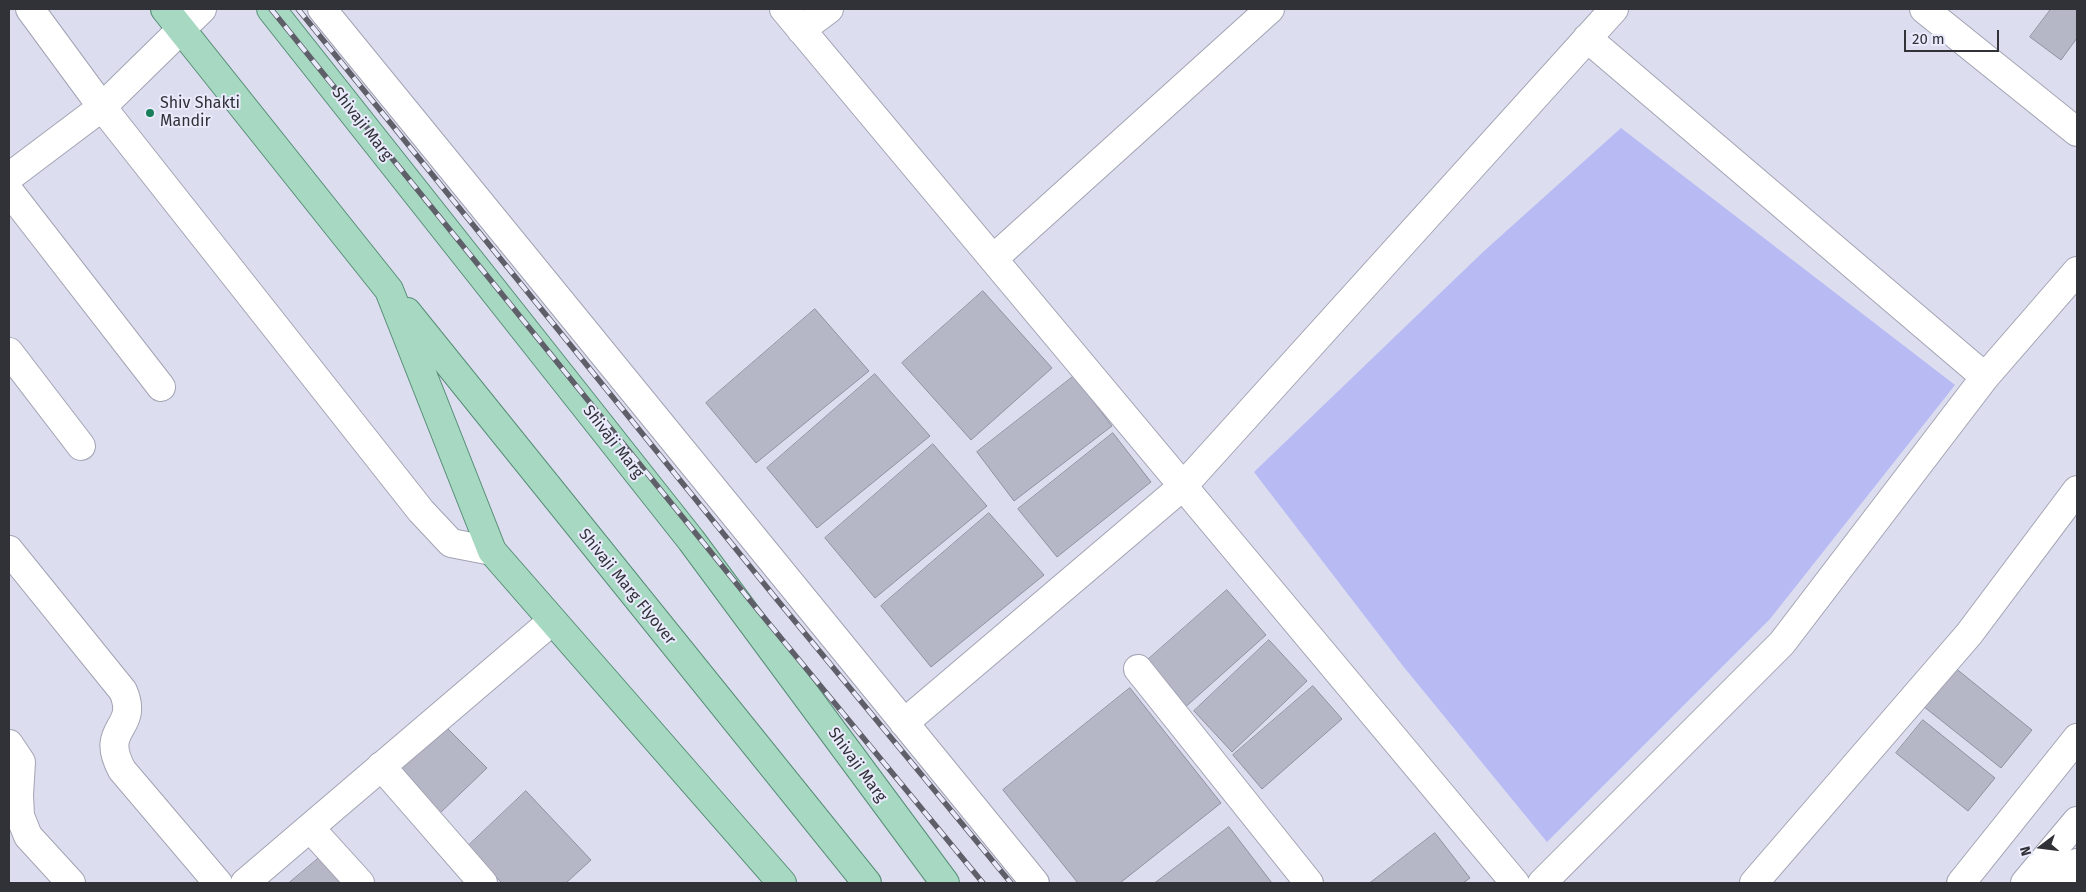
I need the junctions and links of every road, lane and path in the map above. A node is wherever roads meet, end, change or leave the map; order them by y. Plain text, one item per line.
1 (30, 9) edge
2 (165, 9) edge
3 (202, 9) edge
4 (270, 9) edge
5 (322, 9) edge
6 (784, 9) edge
7 (829, 9) edge
8 (1270, 9) edge
9 (1614, 9) edge
10 (1924, 9) edge
11 (182, 30) junction
12 (802, 30) junction
13 (1587, 38) junction
14 (102, 108) junction
15 (2077, 132) edge
16 (9, 177) edge
17 (9, 191) edge
18 (993, 259) junction
19 (2077, 271) edge
20 (389, 290) junction
21 (9, 352) edge
22 (1985, 376) junction
23 (161, 387) dead end
24 (81, 446) dead end
25 (1183, 486) junction
26 (2077, 490) edge
27 (9, 550) edge
28 (492, 551) junction
29 (552, 622) junction
30 (1138, 669) dead end
31 (904, 723) junction
32 (2077, 738) edge
33 (13, 760) edge
34 (381, 766) junction
35 (2077, 821) edge
36 (310, 828) junction
37 (2077, 863) edge
38 (71, 883) edge
39 (218, 883) edge
40 (245, 883) edge
41 (360, 883) edge
42 (483, 883) edge
43 (782, 883) edge
44 (867, 883) edge
45 (945, 883) edge
46 (1035, 883) edge
47 (1309, 883) edge
48 (1515, 883) edge
49 (1542, 883) edge
50 (1754, 883) edge
51 (1961, 883) edge
52 (2025, 883) edge
53 (2058, 883) edge

1 - 14 street
2 - 11 main road
3 - 11 street
4 - 45 main road, Shivaji Marg
5 - 31 street
6 - 12 street
7 - 12 street
8 - 18 street
9 - 13 street
10 - 15 street
11 - 14 street
11 - 20 main road
12 - 18 street
13 - 22 street
13 - 25 street
14 - 16 street
14 - 28 street
17 - 23 street
18 - 25 street
19 - 22 street
20 - 28 main road
20 - 44 main road, Shivaji Marg Flyover
21 - 24 street
22 - 49 street
25 - 31 street
25 - 48 street
26 - 50 street
27 - 39 street
28 - 29 main road
29 - 34 street
29 - 43 main road
30 - 47 street
31 - 46 street
32 - 51 street
33 - 38 street
34 - 36 street
34 - 42 street
35 - 52 street
36 - 40 street
36 - 41 street
37 - 53 street

